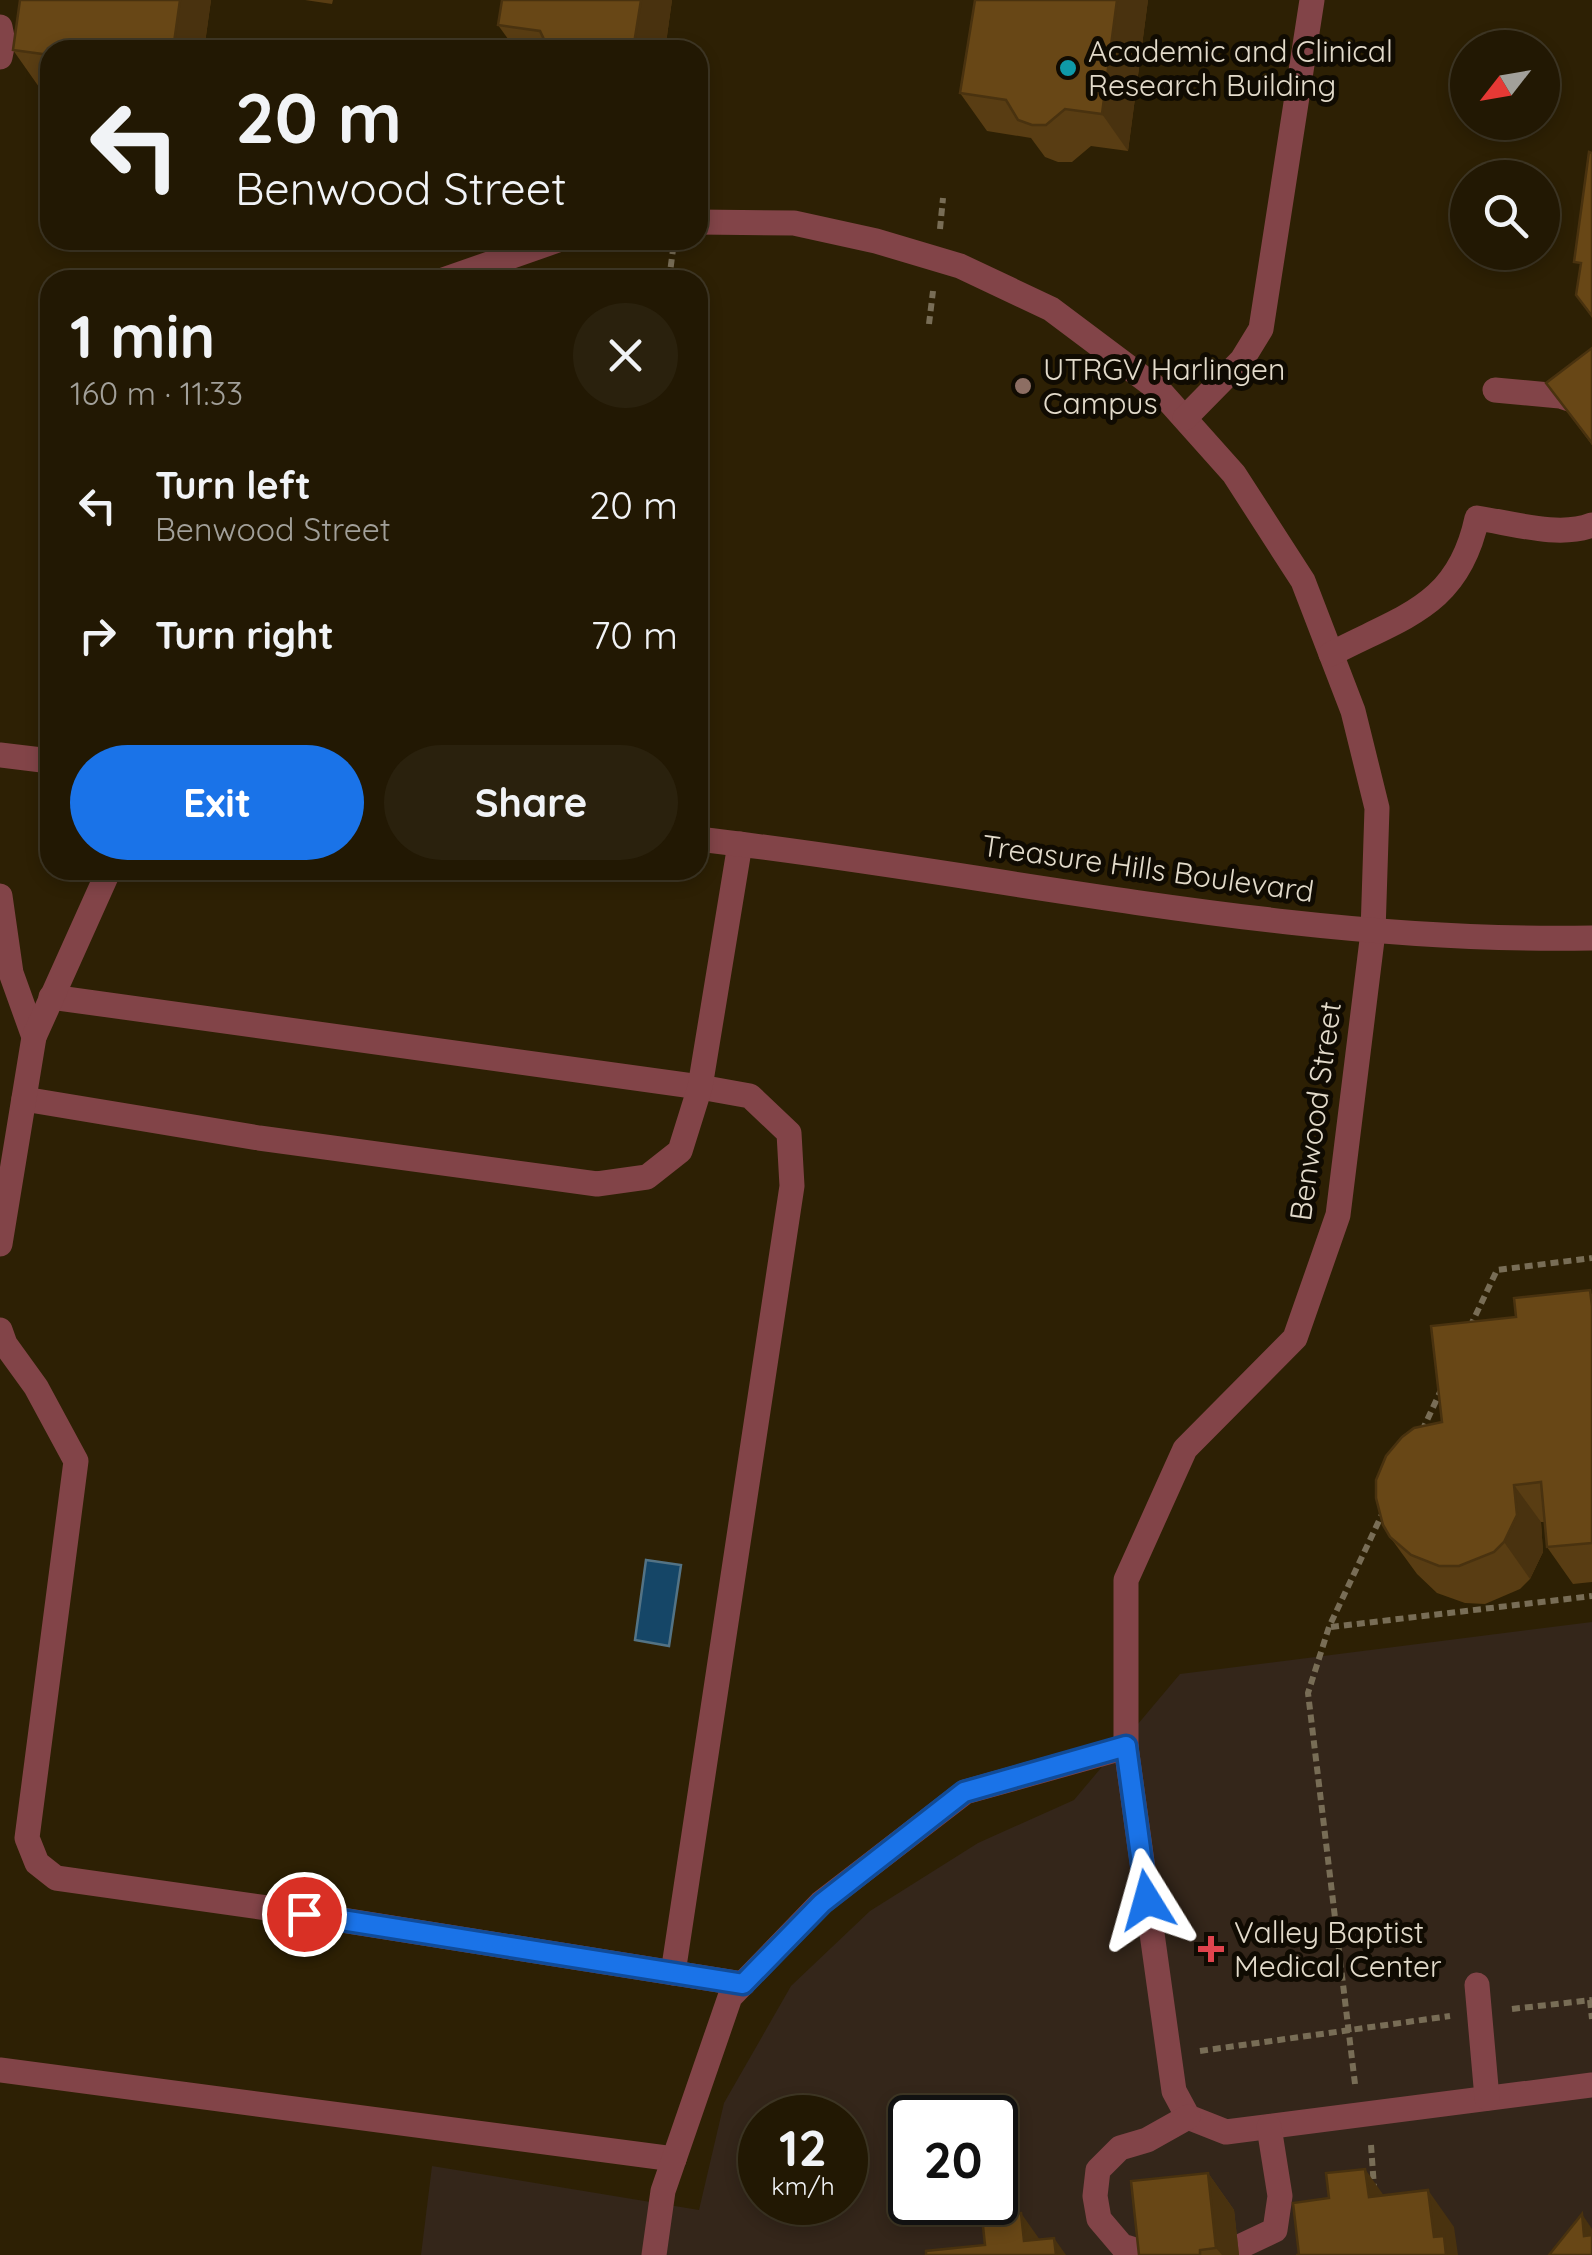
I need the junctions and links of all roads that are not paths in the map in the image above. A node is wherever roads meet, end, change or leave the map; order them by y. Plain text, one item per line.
1 (1312, 0) edge
2 (0, 27) edge
3 (0, 57) edge
4 (708, 222) edge
5 (530, 250) edge
6 (472, 270) edge
7 (1495, 390) dead end
8 (1578, 402) edge
9 (1184, 418) junction
10 (1592, 525) edge
11 (1330, 654) junction
12 (0, 754) edge
13 (40, 757) edge
14 (708, 839) edge
15 (740, 844) junction
16 (104, 880) edge
17 (0, 896) edge
18 (1373, 932) junction
19 (1592, 938) edge
20 (6, 974) edge
21 (51, 997) junction
22 (34, 1038) junction
23 (700, 1087) junction
24 (24, 1099) junction
25 (0, 1244) edge
26 (0, 1330) edge
27 (1126, 1746) junction
28 (673, 1972) junction
29 (743, 1984) junction
30 (1478, 1985) dead end
31 (0, 2070) edge
32 (1592, 2084) edge
33 (1487, 2098) junction
34 (1188, 2117) junction
35 (1269, 2127) junction
36 (674, 2159) junction
37 (1239, 2247) dead end
38 (654, 2255) edge
39 (1151, 2255) edge

1 - 9 street
2 - 3 street
4 - 9 street, Benwood Street
5 - 6 street
7 - 8 street
9 - 11 street, Benwood Street
10 - 11 street
11 - 18 street, Benwood Street
12 - 13 street
14 - 15 street, Treasure Hills Boulevard
15 - 18 street, Treasure Hills Boulevard
15 - 23 street
16 - 21 street
17 - 20 street
18 - 19 street, Treasure Hills Boulevard
18 - 27 street, Benwood Street
20 - 22 street
21 - 22 street
21 - 23 street
22 - 24 street
23 - 24 street
23 - 28 street
24 - 25 street
26 - 28 street
27 - 29 street
27 - 34 street, Benwood Street
28 - 29 street
29 - 36 street
30 - 33 street
31 - 36 street
32 - 33 street
33 - 35 street
34 - 35 street
34 - 39 street
35 - 37 street
36 - 38 street

